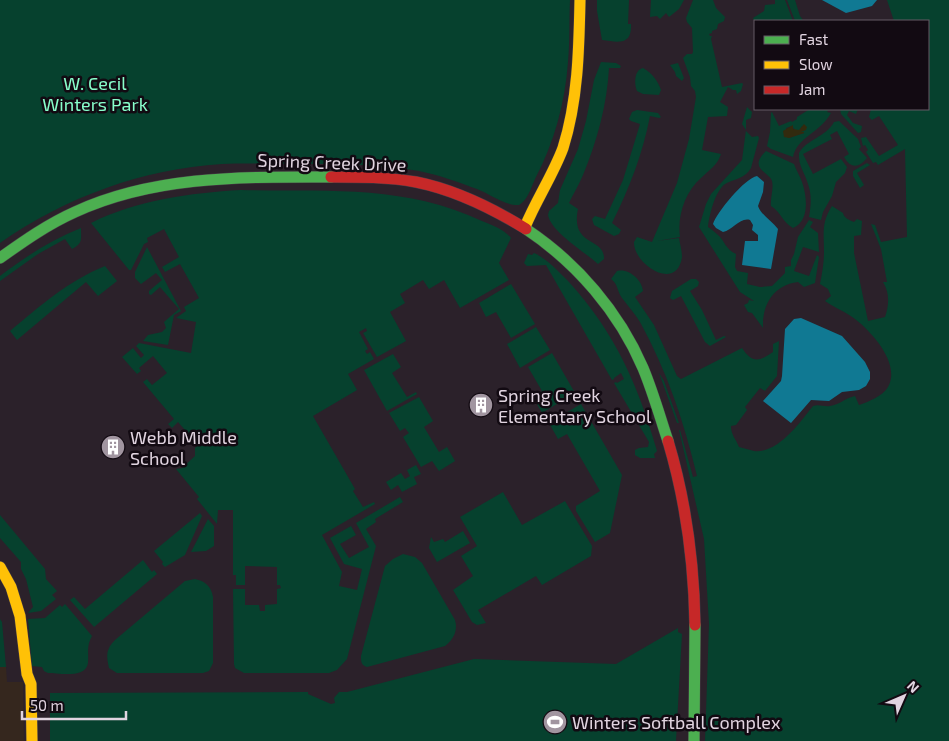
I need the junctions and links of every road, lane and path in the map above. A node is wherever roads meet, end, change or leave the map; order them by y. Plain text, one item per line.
1 (580, 0) edge
2 (525, 227) junction
3 (0, 258) edge
4 (0, 567) edge
5 (32, 741) edge
6 (694, 741) edge

1 - 2 street
2 - 3 street, Spring Creek Drive
2 - 6 street, Spring Creek Drive
4 - 5 street

